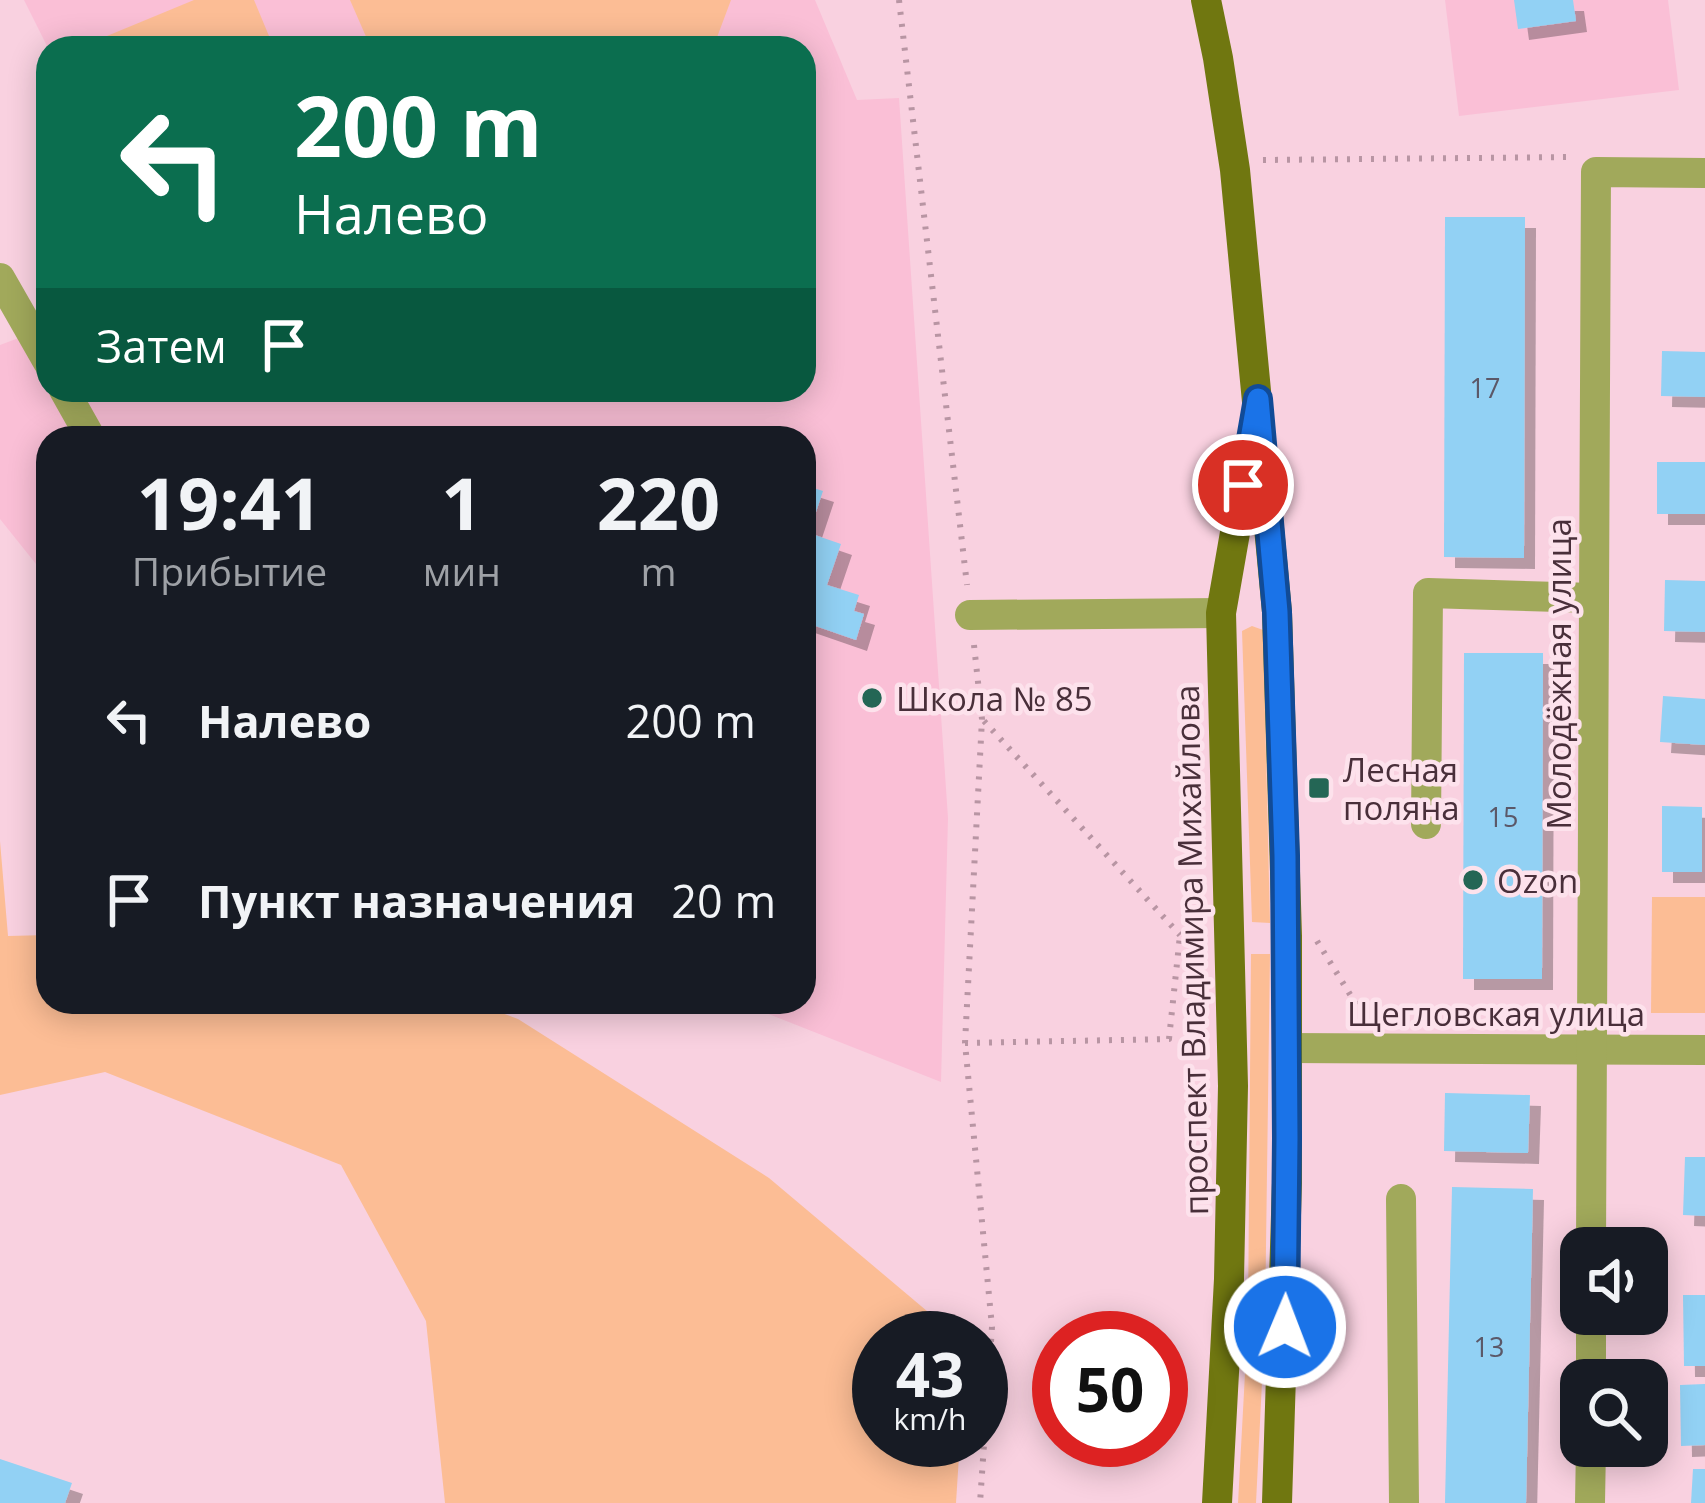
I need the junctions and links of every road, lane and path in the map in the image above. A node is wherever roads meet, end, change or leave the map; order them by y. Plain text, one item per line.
1 (898, 0) edge
2 (1205, 0) edge
3 (1260, 160) dead end
4 (1596, 172) junction
5 (1705, 172) edge
6 (0, 278) edge
7 (36, 341) edge
8 (1258, 399) junction
9 (1594, 598) junction
10 (1277, 612) junction
11 (1221, 614) junction
12 (970, 615) junction
13 (982, 719) junction
14 (1426, 824) dead end
15 (1180, 935) junction
16 (1287, 936) junction
17 (1230, 937) junction
18 (1386, 1018) dead end
19 (964, 1043) junction
20 (1287, 1048) junction
21 (1592, 1049) junction
22 (1705, 1050) edge
23 (1401, 1199) dead end
24 (1592, 1227) edge
25 (1591, 1467) edge
26 (980, 1503) edge
27 (1217, 1503) edge
28 (1277, 1503) edge
29 (1405, 1503) edge
30 (1591, 1503) edge

1 - 12 path
2 - 8 main road, проспект Владимира Михайлова
3 - 4 path
4 - 5 street
4 - 9 street, Молодёжная улица
6 - 7 street
8 - 10 main road, проспект Владимира Михайлова
8 - 11 main road, проспект Владимира Михайлова
9 - 14 street
9 - 21 street, Молодёжная улица
10 - 11 main road
10 - 16 main road, проспект Владимира Михайлова
11 - 12 street
11 - 17 main road, проспект Владимира Михайлова
12 - 13 path
13 - 15 path
13 - 19 path
15 - 17 path
15 - 19 path
16 - 18 path
16 - 20 main road, проспект Владимира Михайлова
17 - 27 main road, проспект Владимира Михайлова
19 - 26 path
20 - 21 street, Щегловская улица
20 - 28 main road, проспект Владимира Михайлова
21 - 22 street, Щегловская улица
21 - 24 street, Молодёжная улица
23 - 29 street
25 - 30 street

